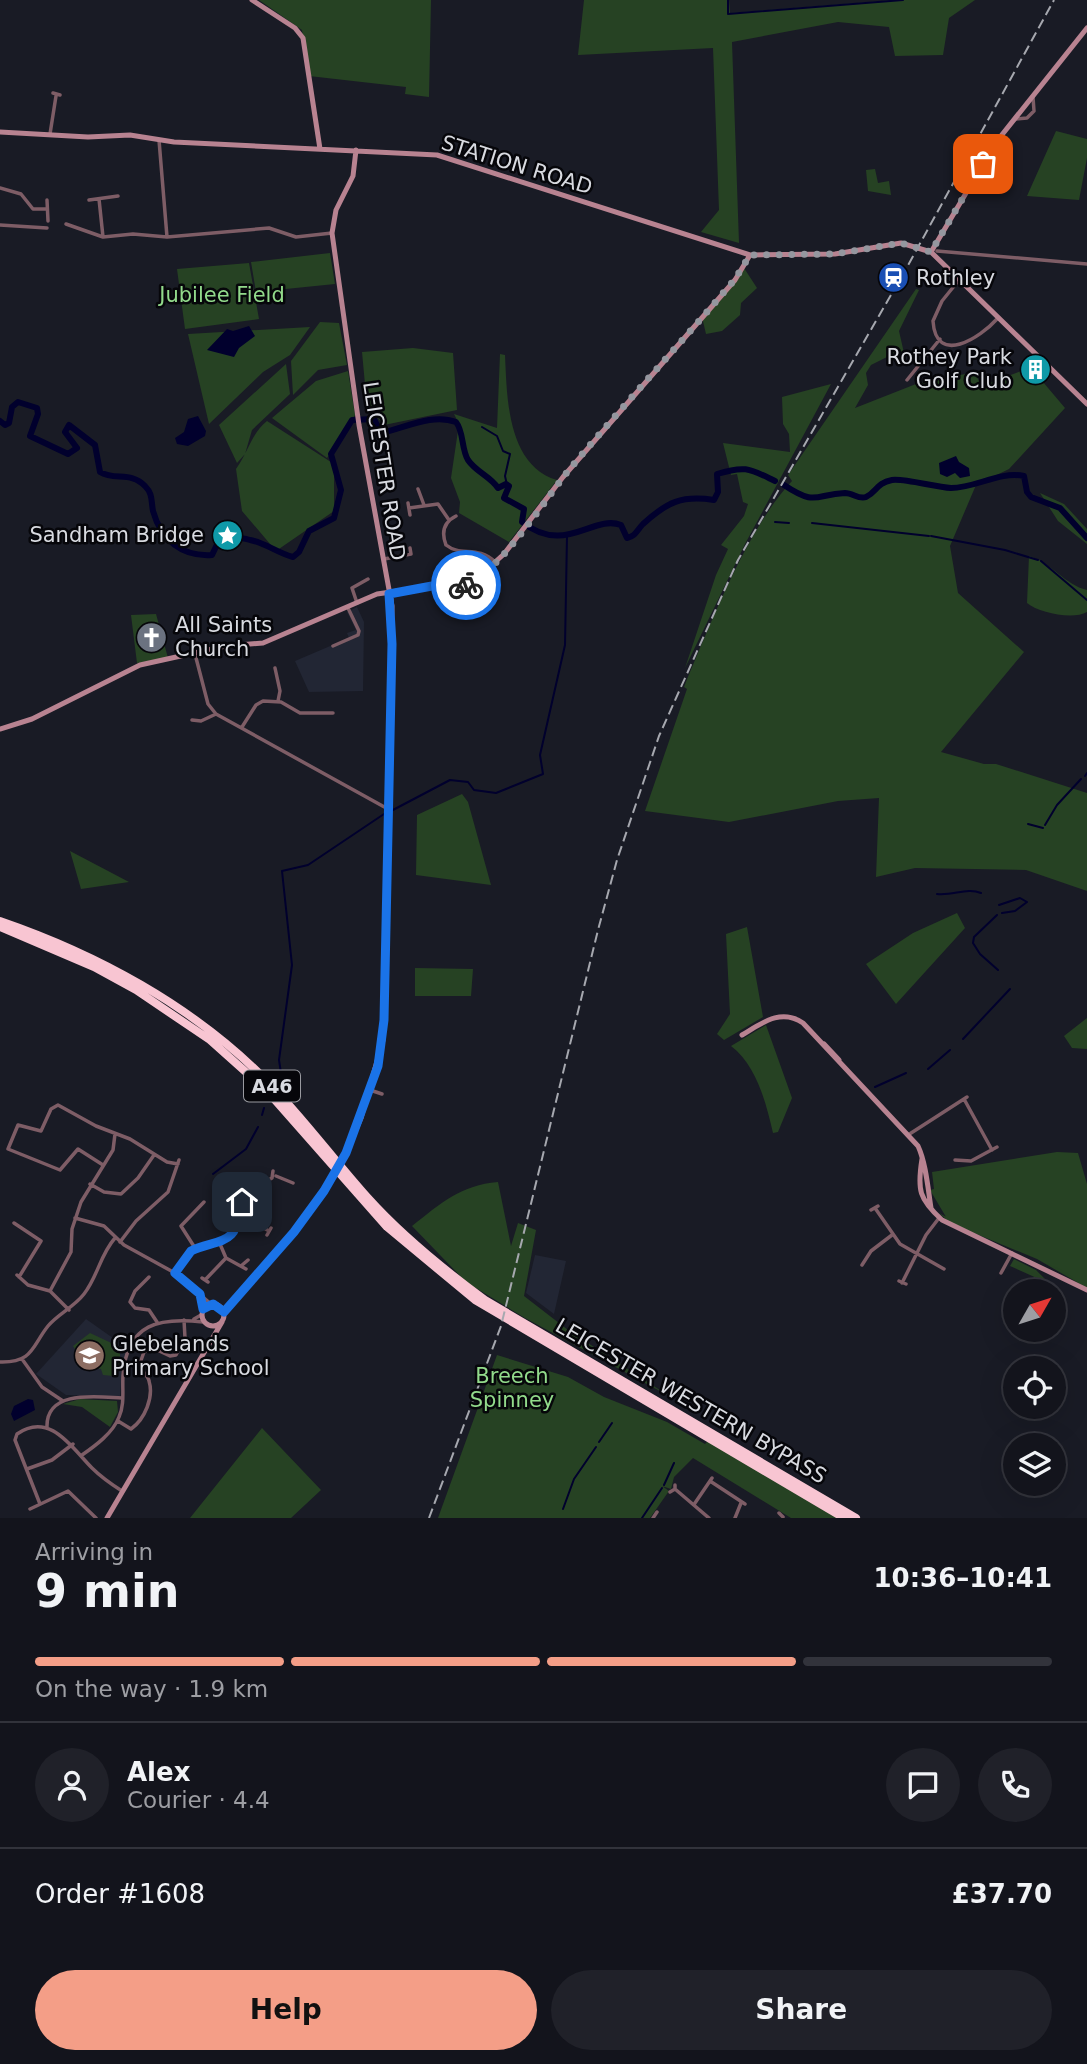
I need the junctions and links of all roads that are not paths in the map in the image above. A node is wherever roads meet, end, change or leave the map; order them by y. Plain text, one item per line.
1 (252, 0) edge
2 (1087, 28) edge
3 (57, 95) dead end
4 (0, 132) edge
5 (50, 136) junction
6 (159, 140) junction
7 (320, 149) junction
8 (356, 150) junction
9 (0, 188) edge
10 (118, 196) dead end
11 (99, 199) junction
12 (47, 200) dead end
13 (89, 200) dead end
14 (47, 209) junction
15 (48, 221) dead end
16 (66, 224) dead end
17 (0, 225) edge
18 (47, 228) dead end
19 (332, 233) junction
20 (103, 237) junction
21 (167, 237) junction
22 (932, 250) junction
23 (750, 255) junction
24 (1087, 264) edge
25 (959, 281) junction
26 (997, 319) junction
27 (940, 339) junction
28 (907, 380) dead end
29 (1087, 404) edge
30 (418, 489) dead end
31 (408, 503) dead end
32 (424, 505) junction
33 (409, 508) junction
34 (410, 515) dead end
35 (456, 516) dead end
36 (449, 520) junction
37 (410, 548) dead end
38 (411, 554) junction
39 (382, 559) junction
40 (412, 559) dead end
41 (496, 563) junction
42 (368, 579) dead end
43 (389, 594) junction
44 (357, 603) junction
45 (348, 608) junction
46 (333, 646) dead end
47 (195, 654) junction
48 (271, 675) dead end
49 (278, 701) junction
50 (334, 713) dead end
51 (216, 714) junction
52 (192, 720) dead end
53 (242, 727) junction
54 (0, 729) edge
55 (387, 809) junction
56 (0, 921) edge
57 (0, 927) edge
58 (742, 1035) dead end
59 (369, 1092) junction
60 (382, 1094) dead end
61 (115, 1134) junction
62 (908, 1135) junction
63 (997, 1147) dead end
64 (992, 1150) junction
65 (154, 1155) junction
66 (956, 1161) dead end
67 (103, 1165) junction
68 (293, 1183) dead end
69 (90, 1184) junction
70 (205, 1202) dead end
71 (229, 1203) dead end
72 (236, 1205) junction
73 (874, 1208) dead end
74 (75, 1218) junction
75 (939, 1218) junction
76 (237, 1221) junction
77 (14, 1223) dead end
78 (269, 1231) dead end
79 (892, 1234) junction
80 (118, 1240) junction
81 (220, 1243) junction
82 (195, 1248) junction
83 (1012, 1253) junction
84 (916, 1254) junction
85 (226, 1258) junction
86 (248, 1259) dead end
87 (862, 1265) dead end
88 (944, 1269) dead end
89 (175, 1273) junction
90 (1001, 1273) dead end
91 (149, 1277) dead end
92 (205, 1280) dead end
93 (902, 1283) dead end
94 (1087, 1290) edge
95 (50, 1291) junction
96 (200, 1294) junction
97 (236, 1296) junction
98 (214, 1304) junction
99 (69, 1310) junction
100 (202, 1312) junction
101 (224, 1312) junction
102 (503, 1315) junction
103 (184, 1319) junction
104 (192, 1321) junction
105 (157, 1322) junction
106 (222, 1322) junction
107 (206, 1324) junction
108 (209, 1346) junction
109 (22, 1358) junction
110 (0, 1362) edge
111 (122, 1398) junction
112 (63, 1401) junction
113 (118, 1422) junction
114 (47, 1427) junction
115 (73, 1444) junction
116 (82, 1455) junction
117 (27, 1469) junction
118 (673, 1489) dead end
119 (122, 1491) junction
120 (695, 1503) junction
121 (40, 1504) junction
122 (30, 1508) dead end
123 (96, 1518) edge
124 (107, 1518) edge
125 (709, 1518) edge
126 (735, 1518) edge
127 (844, 1518) edge
128 (856, 1518) edge

1 - 7 street
2 - 22 street
3 - 5 street
4 - 5 street, STATION ROAD
5 - 6 street, STATION ROAD
6 - 7 street, STATION ROAD
6 - 21 street
7 - 8 street, STATION ROAD
8 - 19 street, LEICESTER ROAD
8 - 23 street, STATION ROAD
9 - 14 street
10 - 11 street
11 - 13 street
11 - 20 street
12 - 14 street
14 - 15 street
16 - 20 street
17 - 18 street
19 - 21 street
19 - 39 street, LEICESTER ROAD
20 - 21 street
22 - 23 street, STATION ROAD
22 - 24 street
22 - 25 street
23 - 41 street
25 - 26 street
25 - 27 street
26 - 27 street
26 - 29 street
27 - 28 street
30 - 32 street
31 - 33 street
32 - 33 street
32 - 36 street
33 - 34 street
35 - 36 street
36 - 41 street
37 - 38 street
38 - 39 street
38 - 40 street
39 - 43 street, LEICESTER ROAD
41 - 43 street
42 - 44 street
43 - 44 street
43 - 55 street, LEICESTER ROAD
44 - 45 street
45 - 46 street
45 - 47 street
47 - 51 street
47 - 54 street
48 - 49 street
49 - 50 street
49 - 53 street
51 - 52 street
51 - 53 street
53 - 55 street
55 - 59 street, LEICESTER ROAD
56 - 102 highway, LEICESTER WESTERN BYPASS / A46
57 - 102 highway, LEICESTER WESTERN BYPASS / A46
58 - 62 street
59 - 60 street
59 - 97 street, LEICESTER ROAD
61 - 65 street
61 - 67 street
61 - 67 street
62 - 64 street
62 - 75 street
63 - 64 street
64 - 66 street
65 - 69 street
65 - 80 street
67 - 69 street
68 - 72 street
69 - 74 street
70 - 82 street
71 - 72 street
72 - 76 street
73 - 79 street
74 - 80 street
74 - 95 street
75 - 83 street
75 - 84 street
76 - 78 street
76 - 81 street
77 - 95 street
79 - 84 street
79 - 87 street
80 - 89 street
80 - 99 street
81 - 82 street
81 - 85 street
82 - 89 street
83 - 90 street
83 - 94 street
84 - 88 street
84 - 93 street
85 - 86 street
85 - 92 street
89 - 96 street
91 - 105 street
95 - 99 street
96 - 98 street
96 - 100 street
97 - 98 street
97 - 101 street, LEICESTER ROAD
98 - 100 street
98 - 101 street
99 - 109 street
100 - 104 street
100 - 107 street
101 - 106 street
102 - 127 highway, LEICESTER WESTERN BYPASS / A46
102 - 128 highway, LEICESTER WESTERN BYPASS / A46
103 - 104 street
103 - 105 street
103 - 113 street
104 - 107 street
105 - 111 street
106 - 107 street
106 - 108 street
107 - 108 street
108 - 119 street
109 - 110 street
109 - 112 street
111 - 112 street
111 - 113 street
112 - 114 street
113 - 116 street
114 - 115 street
114 - 117 street
115 - 116 street
115 - 117 street
116 - 119 street
117 - 121 street
118 - 120 street
119 - 124 street
120 - 125 street
120 - 126 street
121 - 122 street
121 - 123 street

